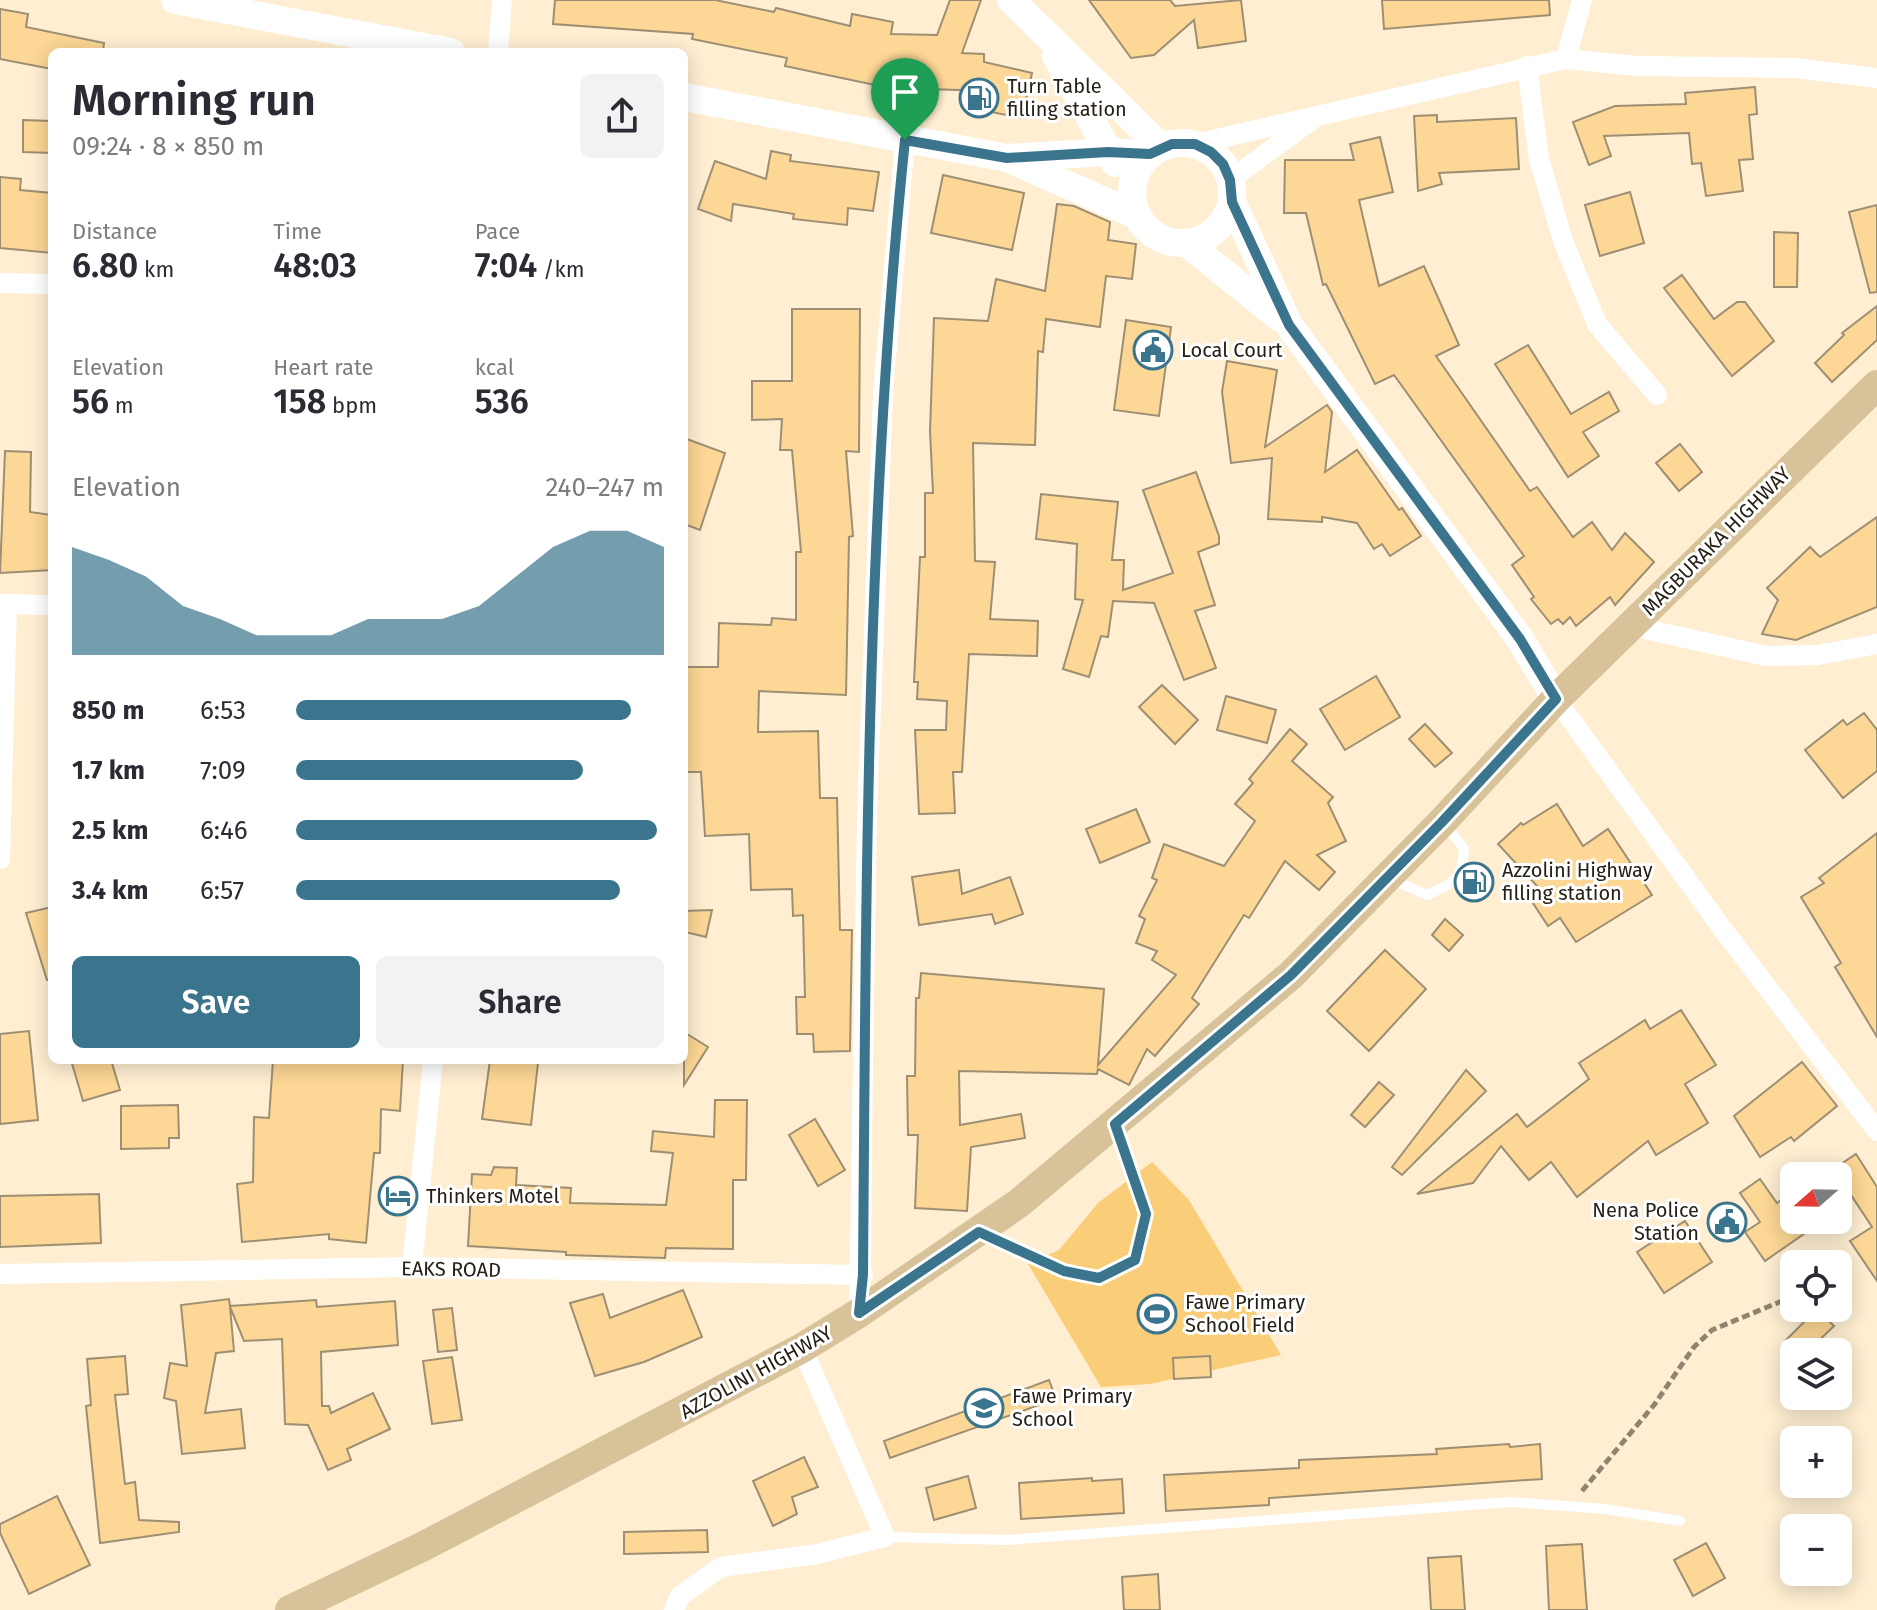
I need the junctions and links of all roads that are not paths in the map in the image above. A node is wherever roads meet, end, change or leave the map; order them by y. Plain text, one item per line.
1 (175, 0) edge
2 (502, 0) edge
3 (1011, 0) edge
4 (1582, 0) edge
5 (1042, 31) junction
6 (430, 48) edge
7 (498, 48) edge
8 (1566, 59) junction
9 (1527, 66) junction
10 (1877, 78) edge
11 (688, 98) edge
12 (1319, 114) junction
13 (905, 140) junction
14 (1195, 144) junction
15 (1155, 151) junction
16 (1108, 152) junction
17 (1007, 158) junction
18 (1132, 187) junction
19 (1231, 191) junction
20 (1136, 215) junction
21 (1188, 244) junction
22 (0, 283) edge
23 (48, 284) edge
24 (1289, 325) junction
25 (1877, 385) edge
26 (1657, 395) dead end
27 (3, 604) edge
28 (48, 605) edge
29 (1631, 626) junction
30 (1877, 644) edge
31 (1556, 699) junction
32 (1442, 822) junction
33 (0, 859) edge
34 (1388, 877) junction
35 (433, 1064) edge
36 (1115, 1124) junction
37 (1877, 1131) edge
38 (979, 1232) junction
39 (412, 1267) junction
40 (0, 1274) edge
41 (863, 1275) junction
42 (859, 1313) junction
43 (802, 1348) junction
44 (1680, 1521) dead end
45 (885, 1537) junction
46 (290, 1610) edge
47 (674, 1610) edge

1 - 6 main road
2 - 7 street
3 - 5 main road
4 - 8 street
5 - 15 main road
5 - 16 main road
8 - 9 street
8 - 10 street
9 - 12 street
9 - 26 street
11 - 13 main road
12 - 14 street
12 - 19 street
13 - 17 main road
13 - 41 street
14 - 15 main road
14 - 19 main road
15 - 16 main road
15 - 18 main road
16 - 17 main road
16 - 18 main road
17 - 20 main road
18 - 20 main road
19 - 21 main road
19 - 24 main road
20 - 21 main road
21 - 24 main road
22 - 23 street
24 - 31 main road
25 - 29 main road, MAGBURAKA HIGHWAY
27 - 28 street
27 - 33 street
29 - 30 street
29 - 31 main road, MAGBURAKA HIGHWAY
31 - 32 main road, AZZOLINI HIGHWAY
31 - 37 street
32 - 34 main road, AZZOLINI HIGHWAY
32 - 34 lane
34 - 36 main road, AZZOLINI HIGHWAY
35 - 39 street
36 - 38 main road, AZZOLINI HIGHWAY
36 - 38 lane
38 - 42 main road, AZZOLINI HIGHWAY
39 - 40 street, EAKS ROAD
39 - 41 street, EAKS ROAD
41 - 42 street
42 - 43 main road, AZZOLINI HIGHWAY
43 - 45 street
43 - 46 main road, AZZOLINI HIGHWAY
44 - 45 lane
45 - 47 street

